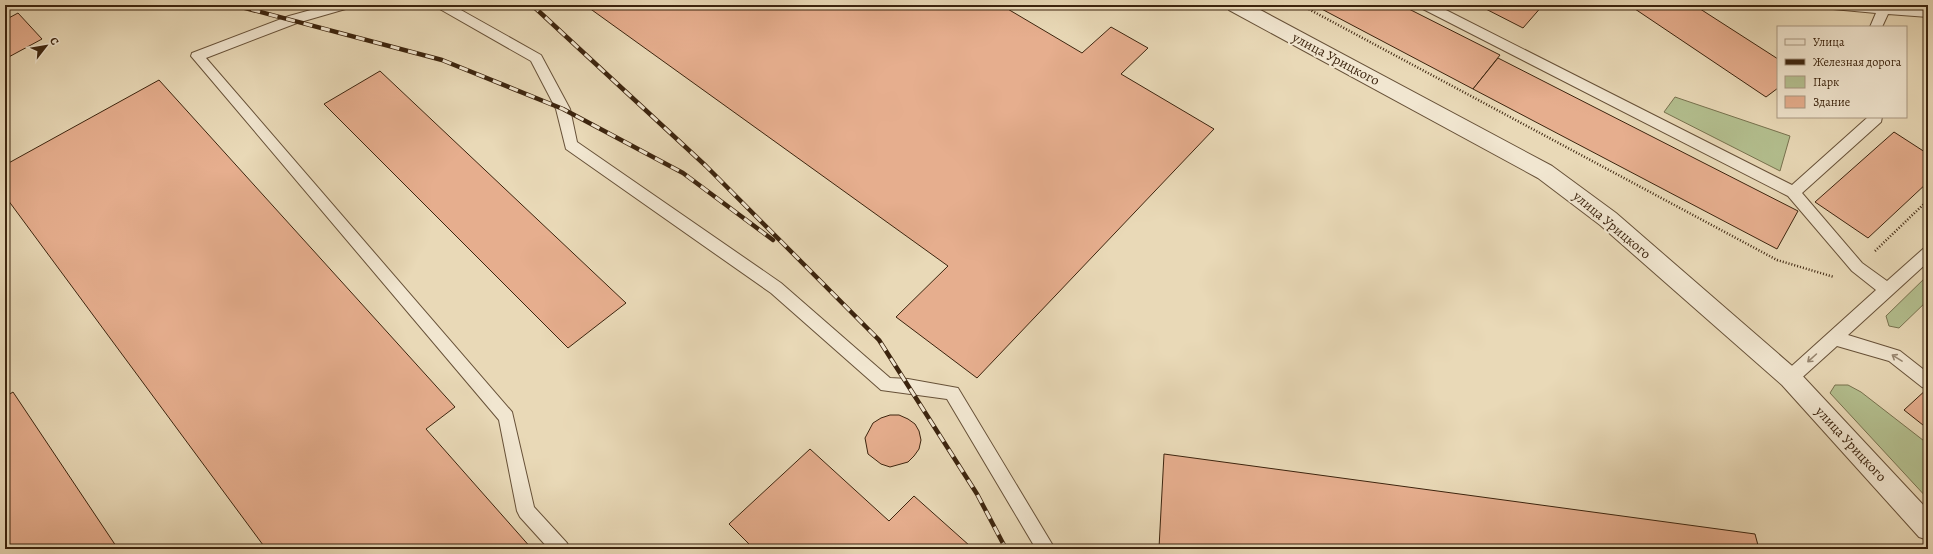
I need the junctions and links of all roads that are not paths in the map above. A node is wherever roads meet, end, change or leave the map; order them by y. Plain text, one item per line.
1 (345, 5) edge
2 (442, 5) edge
3 (1236, 5) edge
4 (1425, 5) edge
5 (1833, 5) edge
6 (1884, 10) junction
7 (1928, 13) edge
8 (1876, 26) edge
9 (1876, 118) edge
10 (1793, 192) junction
11 (1928, 253) edge
12 (1887, 290) junction
13 (1834, 338) junction
14 (1790, 378) junction
15 (1928, 382) edge
16 (1928, 528) edge
17 (561, 549) edge
18 (1046, 549) edge

1 - 17 lane
2 - 18 lane
3 - 14 street, улица Урицкого
4 - 10 lane
5 - 6 lane
6 - 7 lane
6 - 8 lane
9 - 10 lane
10 - 12 lane
11 - 12 lane
12 - 13 lane
13 -> 14 lane
15 -> 13 lane
14 - 16 street, улица Урицкого

